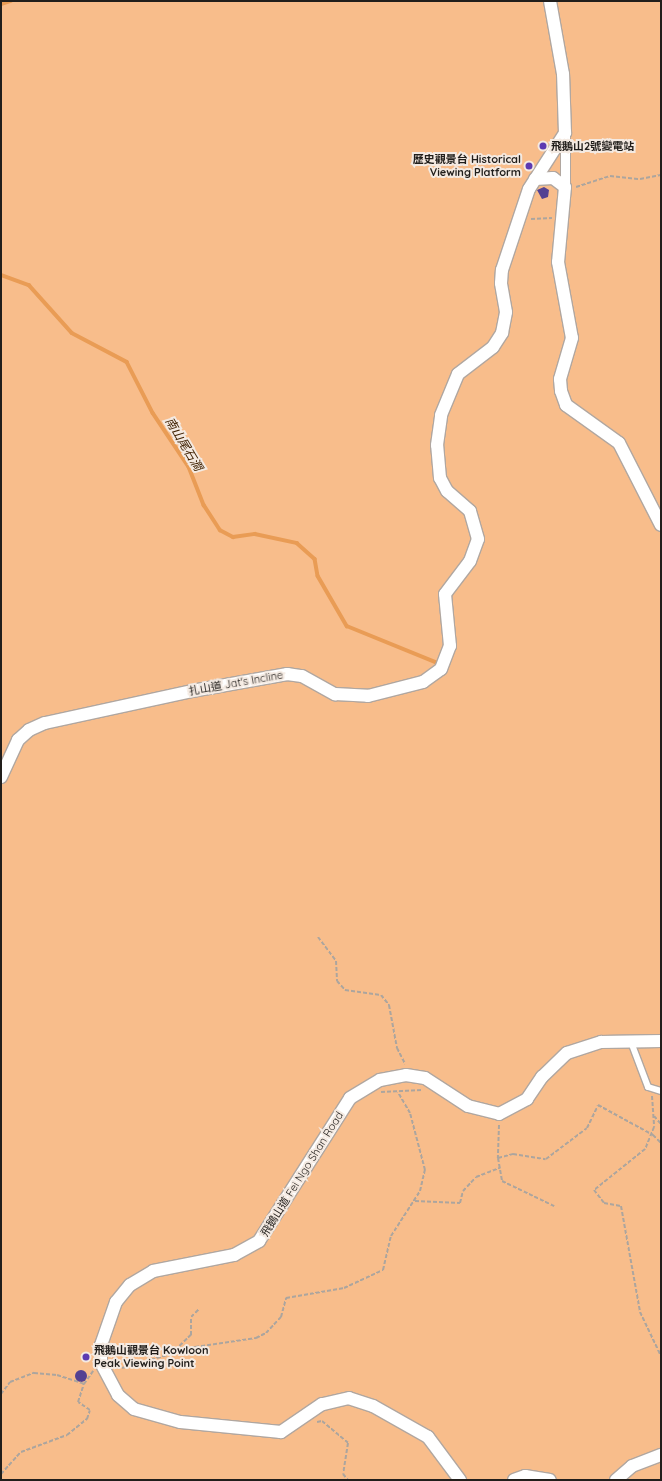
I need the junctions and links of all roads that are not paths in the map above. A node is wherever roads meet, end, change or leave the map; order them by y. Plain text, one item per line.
1 (550, 1) edge
2 (565, 133) junction
3 (535, 179) junction
4 (565, 187) junction
5 (661, 525) edge
6 (1, 777) edge
7 (661, 1041) edge
8 (631, 1042) junction
9 (661, 1091) edge
10 (661, 1455) edge
11 (460, 1480) edge
12 (514, 1480) edge
13 (550, 1480) edge
14 (616, 1480) edge

1 - 2 street
2 - 3 street, 扎山道 Jat's Incline
2 - 4 street
3 - 4 street
3 - 6 street, 扎山道 Jat's Incline
4 - 5 street
7 - 8 street
8 - 9 lane
8 - 11 street, 飛鵝山道 Fei Ngo Shan Road
10 - 14 street
12 - 13 street

